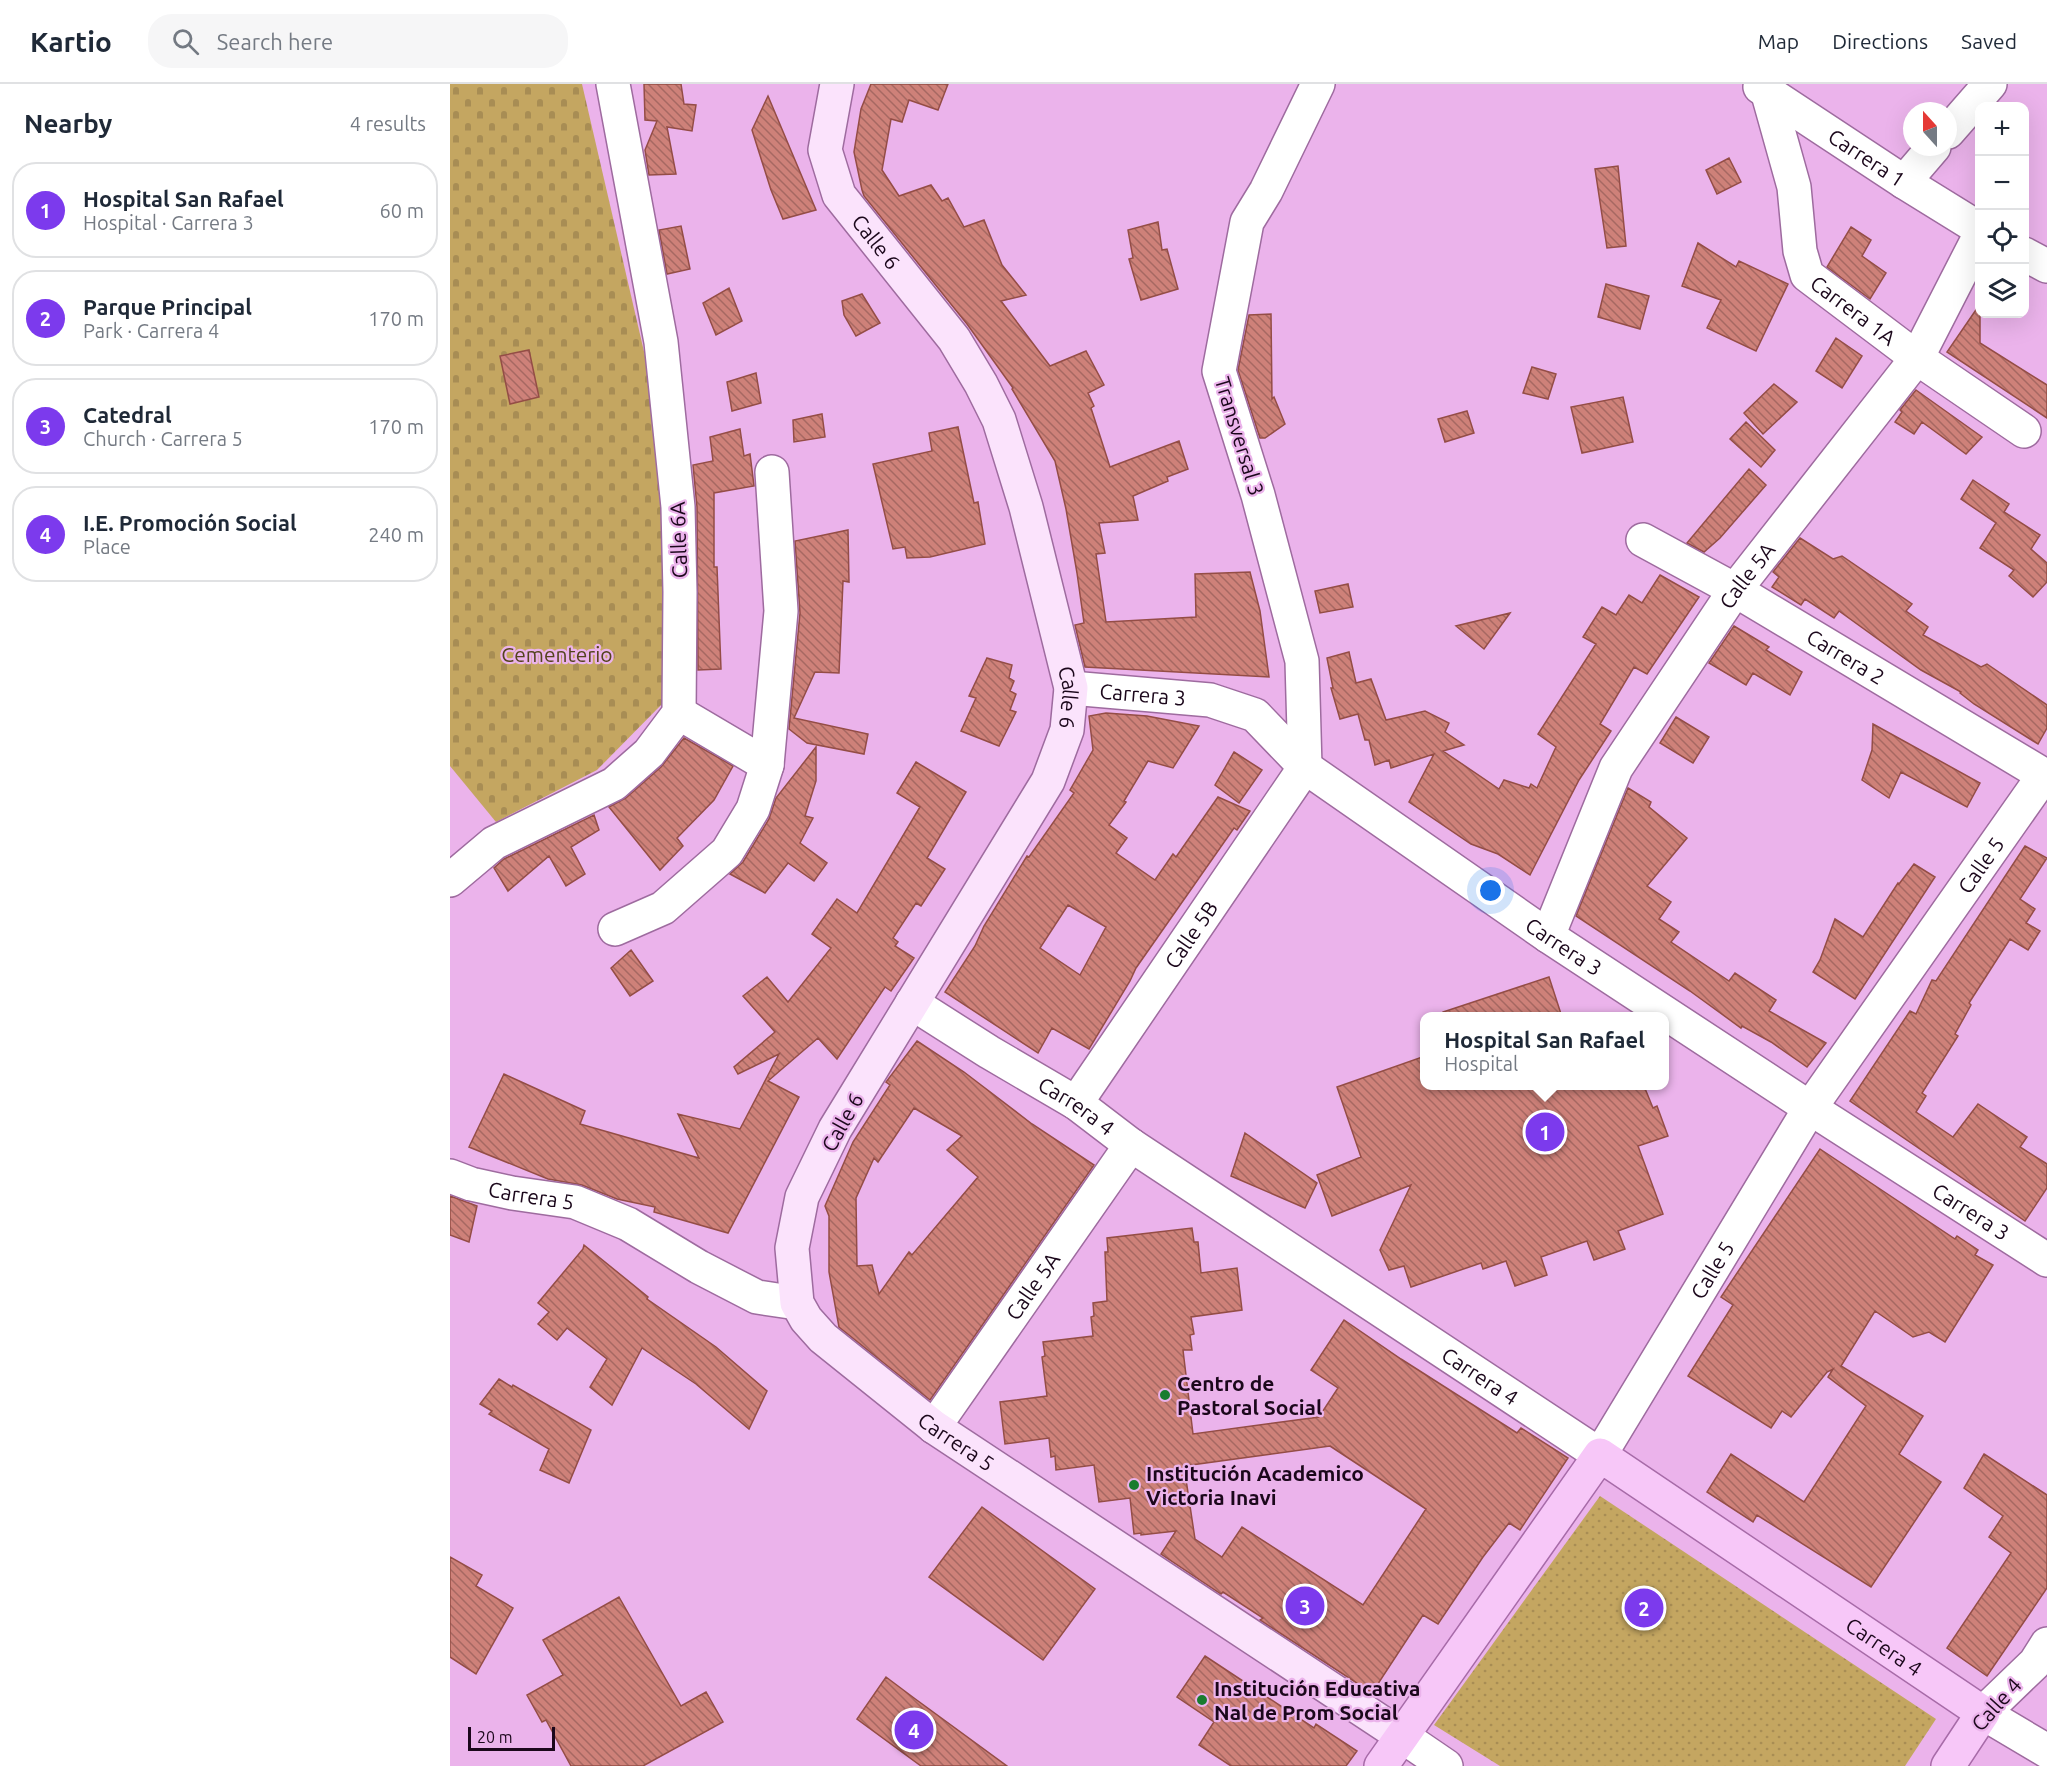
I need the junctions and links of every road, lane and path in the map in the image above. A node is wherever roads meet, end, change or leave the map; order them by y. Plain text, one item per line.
1 (612, 84) edge
2 (837, 84) edge
3 (1318, 84) edge
4 (1990, 84) edge
5 (1762, 89) edge
6 (1957, 122) edge
7 (1927, 156) edge
8 (1904, 182) junction
9 (1975, 226) edge
10 (1975, 245) edge
11 (2029, 256) edge
12 (2047, 266) edge
13 (1917, 358) junction
14 (2024, 431) dead end
15 (772, 472) dead end
16 (1643, 540) dead end
17 (1735, 590) junction
18 (1071, 688) junction
19 (679, 713) junction
20 (767, 765) junction
21 (1305, 767) junction
22 (2046, 776) edge
23 (450, 880) edge
24 (615, 929) dead end
25 (1548, 936) junction
26 (912, 1003) junction
27 (1664, 1012) edge
28 (1669, 1015) edge
29 (1076, 1103) junction
30 (1810, 1108) junction
31 (1131, 1145) junction
32 (450, 1176) edge
33 (2047, 1260) edge
34 (797, 1303) junction
35 (934, 1427) junction
36 (1600, 1455) junction
37 (2047, 1644) edge
38 (1983, 1713) junction
39 (1402, 1736) junction
40 (2047, 1751) edge
41 (1381, 1766) edge
42 (1446, 1766) edge
43 (1948, 1766) edge

1 - 19 street, Calle 6A
2 - 18 main road, Calle 6
3 - 21 street, Transversal 3
4 - 6 street
5 - 8 street, Carrera 1
5 - 13 street, Carrera 1A
7 - 8 street
8 - 9 street, Carrera 1
10 - 13 street, Calle 5A
11 - 12 street
13 - 14 street, Carrera 1A
13 - 17 street, Calle 5A
15 - 20 street
16 - 17 street, Carrera 2
17 - 22 street, Carrera 2
17 - 25 street, Calle 5A
18 - 21 street, Carrera 3
18 - 26 main road, Calle 6
19 - 20 street
19 - 23 street
20 - 24 street
21 - 25 street, Carrera 3
21 - 29 street, Calle 5B
22 - 30 street, Calle 5
25 - 27 street, Carrera 3
26 - 29 street, Carrera 4
26 - 34 main road, Calle 6
28 - 30 street, Carrera 3
29 - 31 street, Carrera 4
30 - 33 street, Carrera 3
30 - 36 street, Calle 5
31 - 35 street, Calle 5A
31 - 36 street, Carrera 4
32 - 34 street, Carrera 5
34 - 35 main road, Carrera 5
35 - 39 main road, Carrera 5
36 - 38 main road, Carrera 4
36 - 39 main road, Calle 5
37 - 38 street, Calle 4
38 - 40 street, Carrera 4
38 - 43 main road, Calle 4
39 - 41 main road, Calle 5
39 - 42 street, Carrera 5

